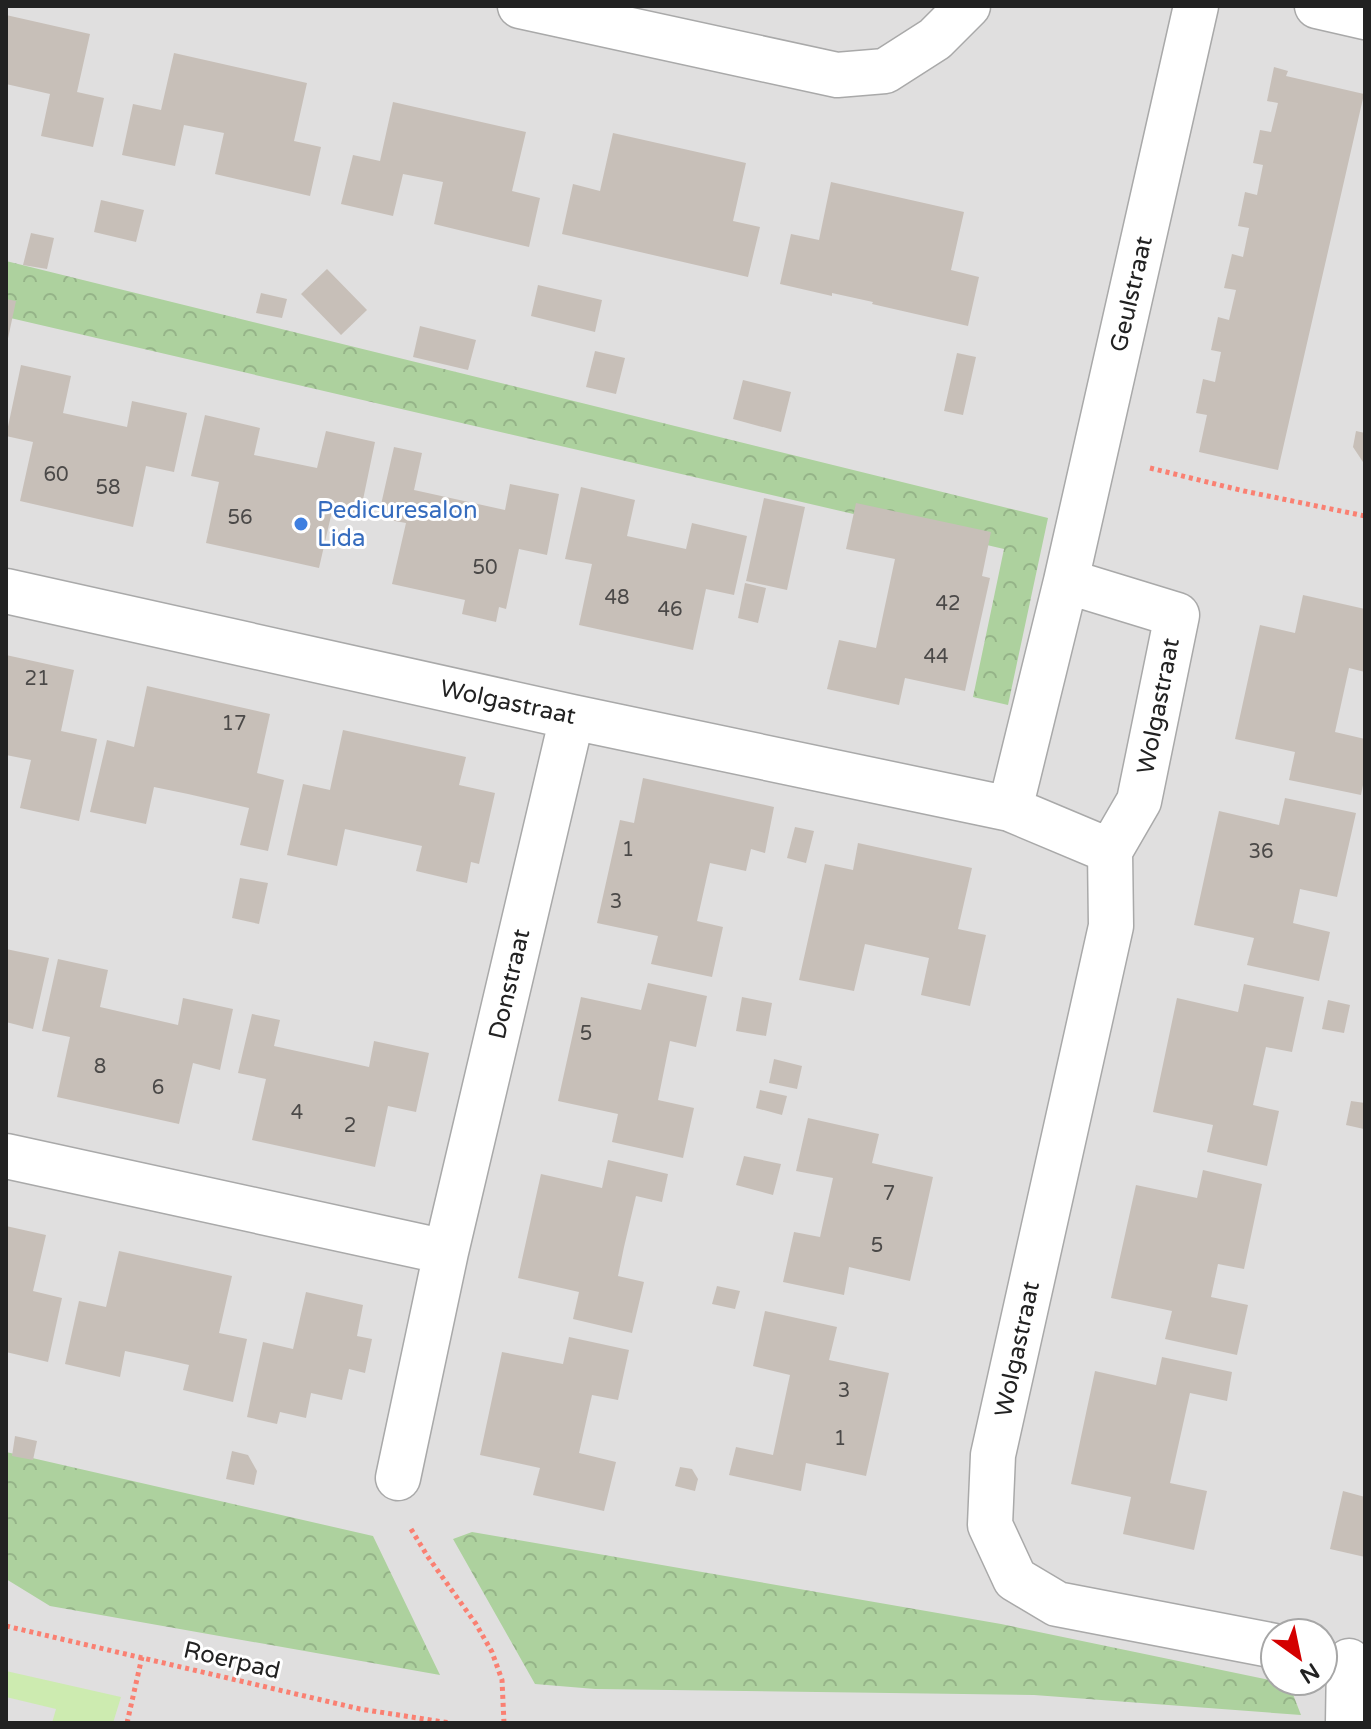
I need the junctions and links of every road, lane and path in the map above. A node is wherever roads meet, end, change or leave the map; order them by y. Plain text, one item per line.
1 (520, 6) edge
2 (968, 6) edge
3 (1196, 6) edge
4 (1317, 6) edge
5 (1365, 17) edge
6 (1094, 455) junction
7 (1365, 516) edge
8 (1066, 581) junction
9 (6, 591) edge
10 (572, 717) junction
11 (1010, 809) junction
12 (1110, 851) junction
13 (6, 1156) edge
14 (446, 1252) junction
15 (398, 1478) joint
16 (6, 1626) edge
17 (1259, 1643) edge
18 (142, 1657) junction
19 (1346, 1657) edge
20 (127, 1723) edge
21 (450, 1723) edge
22 (504, 1723) edge
23 (1348, 1723) edge

1 - 2 street
3 - 6 street, Geulstraat
4 - 5 street
6 - 7 path
6 - 8 street, Geulstraat
8 - 11 street
8 - 12 street, Wolgastraat
9 - 10 street, Wolgastraat
10 - 11 street, Wolgastraat
10 - 14 street, Donstraat
11 - 12 street, Wolgastraat
12 - 17 street, Wolgastraat
13 - 14 street
14 - 15 street, Donstraat
15 - 22 path
16 - 18 path, Roerpad
18 - 20 path
18 - 21 path, Roerpad
19 - 23 street

